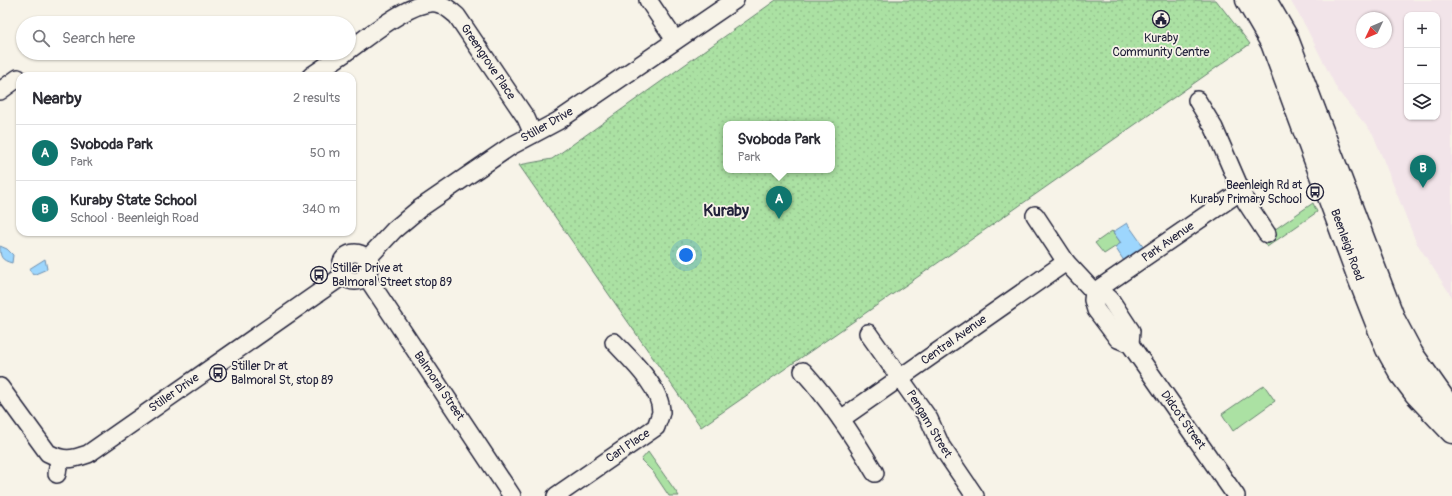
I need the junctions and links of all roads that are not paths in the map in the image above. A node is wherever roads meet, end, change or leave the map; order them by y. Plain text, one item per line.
1 (648, 0) edge
2 (734, 0) edge
3 (1247, 0) edge
4 (1265, 0) edge
5 (675, 40) junction
6 (356, 45) edge
7 (335, 60) edge
8 (317, 72) edge
9 (16, 79) edge
10 (0, 91) edge
11 (1198, 100) dead end
12 (533, 134) junction
13 (1241, 191) junction
14 (1035, 216) dead end
15 (1267, 234) dead end
16 (367, 259) junction
17 (1066, 262) junction
18 (344, 275) junction
19 (366, 276) junction
20 (1094, 292) junction
21 (868, 333) dead end
22 (614, 342) dead end
23 (803, 371) dead end
24 (901, 377) junction
25 (0, 387) edge
26 (1452, 411) edge
27 (841, 419) junction
28 (1452, 432) edge
29 (875, 474) dead end
30 (512, 496) edge
31 (556, 496) edge
32 (974, 496) edge
33 (1236, 496) edge

1 - 5 street
2 - 5 street, Stiller Drive
3 - 28 main road, Beenleigh Road
4 - 26 main road, Beenleigh Road
5 - 12 street, Stiller Drive
6 - 12 street, Greengrove Place
7 - 8 street
9 - 10 street
11 - 13 street
12 - 16 street, Stiller Drive
13 - 15 street
13 - 20 street, Park Avenue
14 - 17 street
16 - 18 street
16 - 19 street
17 - 20 street
17 - 24 street, Central Avenue
18 - 19 street
18 - 25 street, Stiller Drive
19 - 30 street, Balmoral Street
20 - 33 street, Didcot Street
21 - 24 street, Pengam Street
22 - 31 street, Carl Place
23 - 27 street
24 - 27 street, Central Avenue
24 - 32 street, Pengam Street
27 - 29 street

